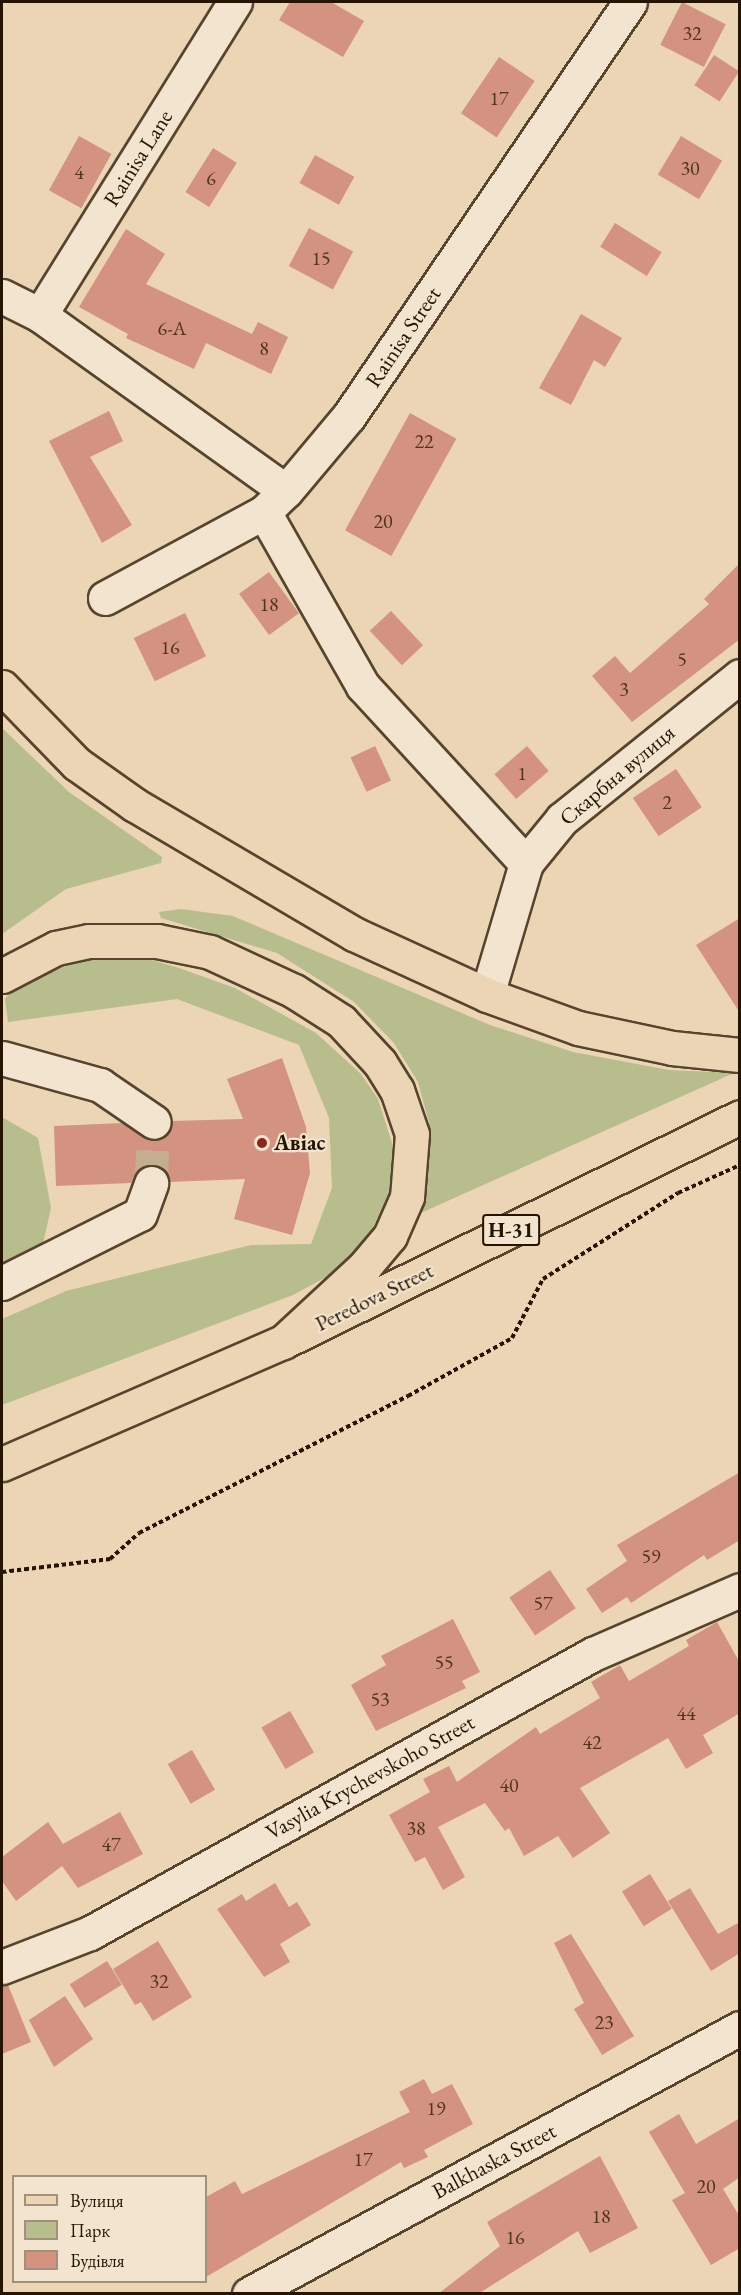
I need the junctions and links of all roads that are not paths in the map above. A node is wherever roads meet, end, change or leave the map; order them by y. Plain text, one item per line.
1 (235, 2) edge
2 (630, 2) edge
3 (2, 296) edge
4 (40, 315) junction
5 (275, 502) junction
6 (105, 598) dead end
7 (740, 676) edge
8 (2, 687) edge
9 (526, 863) junction
10 (2, 976) edge
11 (487, 994) junction
12 (740, 1055) edge
13 (2, 1058) edge
14 (740, 1117) edge
15 (154, 1122) dead end
16 (151, 1183) tunnel mouth
17 (2, 1283) edge
18 (283, 1342) junction
19 (2, 1464) edge
20 (740, 1590) edge
21 (2, 1967) edge
22 (740, 2028) edge
23 (249, 2294) edge

1 - 4 street, Rainisa Lane
2 - 5 street, Rainisa Street
3 - 4 street
4 - 5 street
5 - 6 street, Rainisa Street
5 - 9 street
7 - 9 street, Скарбна вулиця
8 - 11 main road
9 - 11 street, Скарбна вулиця
10 - 18 main road
11 - 12 main road
13 - 15 street
14 - 18 main road, Peredova Street / Н-31
16 - 17 street
18 - 19 main road, Peredova Street / Н-31
20 - 21 street, Vasylia Krychevskoho Street
22 - 23 street, Balkhaska Street

